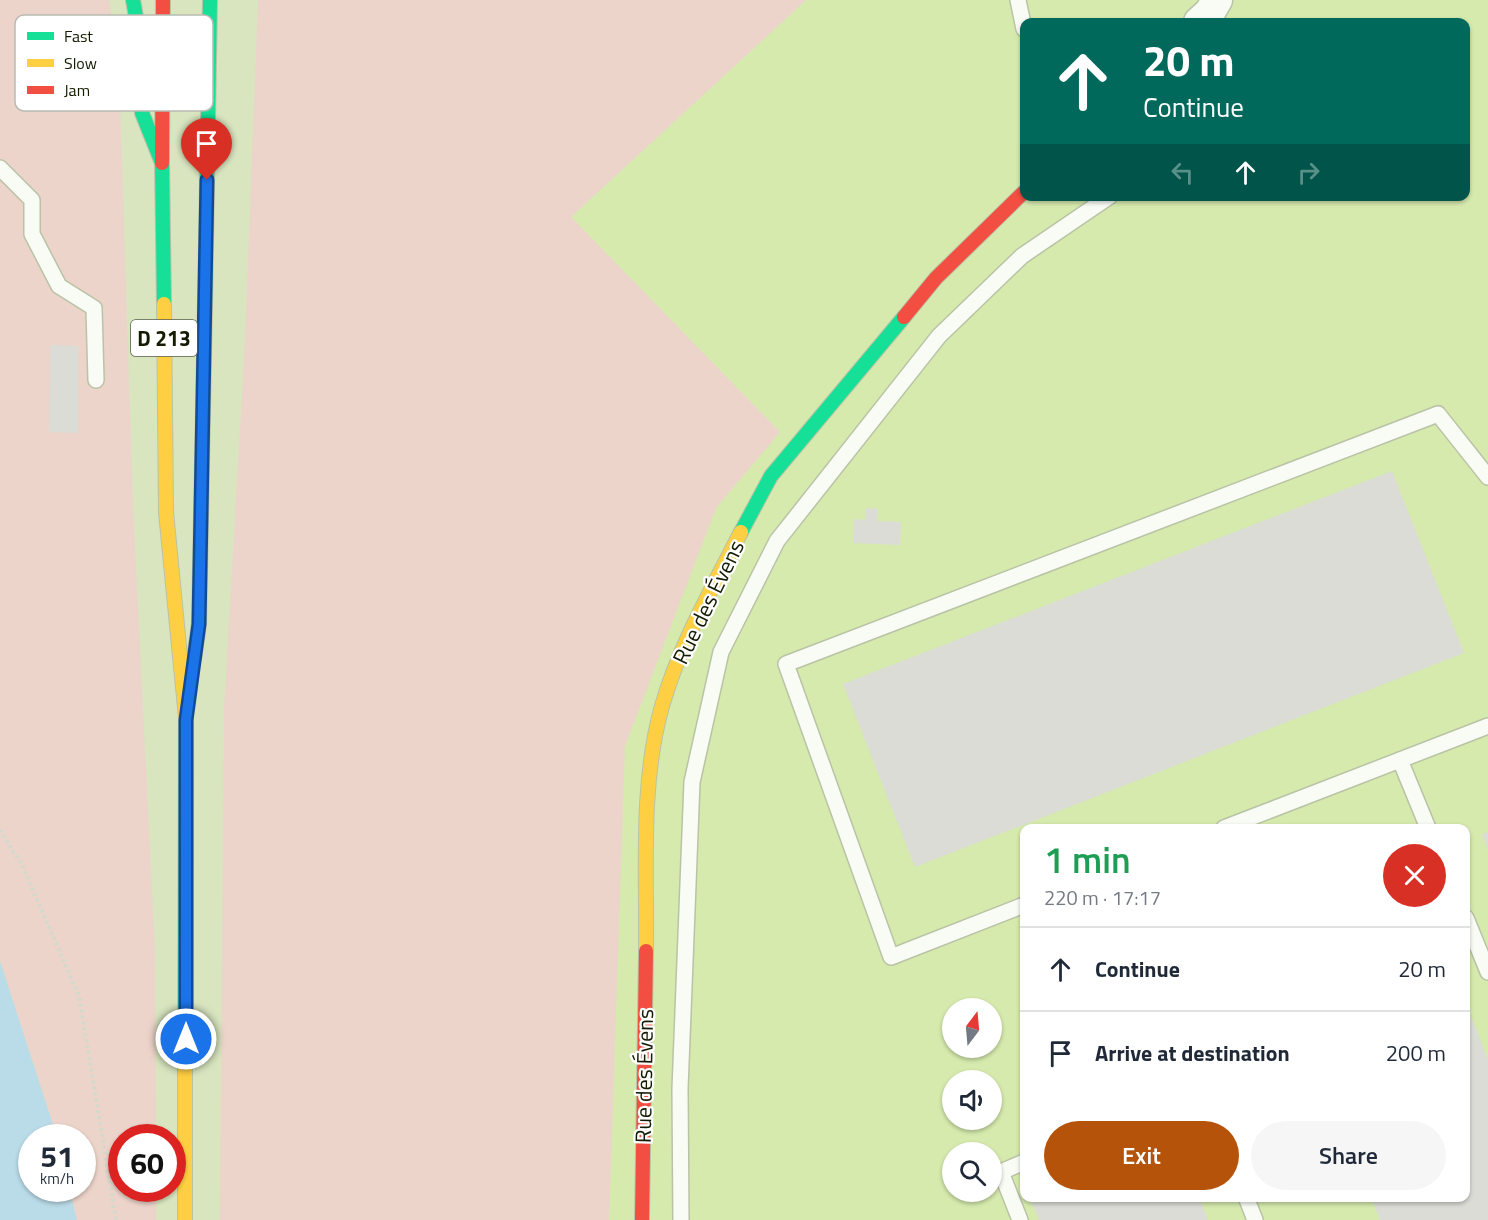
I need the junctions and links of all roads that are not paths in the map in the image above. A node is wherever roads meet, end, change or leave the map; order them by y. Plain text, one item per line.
1 (133, 0) edge
2 (163, 0) edge
3 (210, 0) edge
4 (1018, 0) edge
5 (136, 15) edge
6 (163, 15) edge
7 (210, 15) edge
8 (1022, 18) edge
9 (142, 111) edge
10 (162, 111) edge
11 (208, 111) edge
12 (162, 164) junction
13 (0, 168) edge
14 (1020, 196) edge
15 (1103, 201) edge
16 (96, 380) dead end
17 (1488, 477) edge
18 (186, 720) junction
19 (1488, 726) edge
20 (1400, 760) junction
21 (1234, 824) edge
22 (1426, 824) edge
23 (1020, 907) edge
24 (1470, 928) edge
25 (1488, 972) edge
26 (1020, 1164) edge
27 (1248, 1202) edge
28 (185, 1220) edge
29 (642, 1220) edge
30 (681, 1220) edge
31 (1020, 1220) edge
32 (1255, 1220) edge

1 - 5 main road
2 - 6 main road, D 213
3 - 7 main road, D 213
4 - 8 lane
9 - 12 main road
10 - 12 main road, D 213
11 - 18 main road, D 213
12 - 18 main road, D 213
13 - 16 lane
14 - 29 main road, Rue des Évens
15 - 30 lane
17 - 23 lane
18 - 28 main road, D 213
19 - 20 lane
20 - 21 lane
20 - 22 lane
24 - 25 lane
26 - 31 lane
27 - 32 lane

